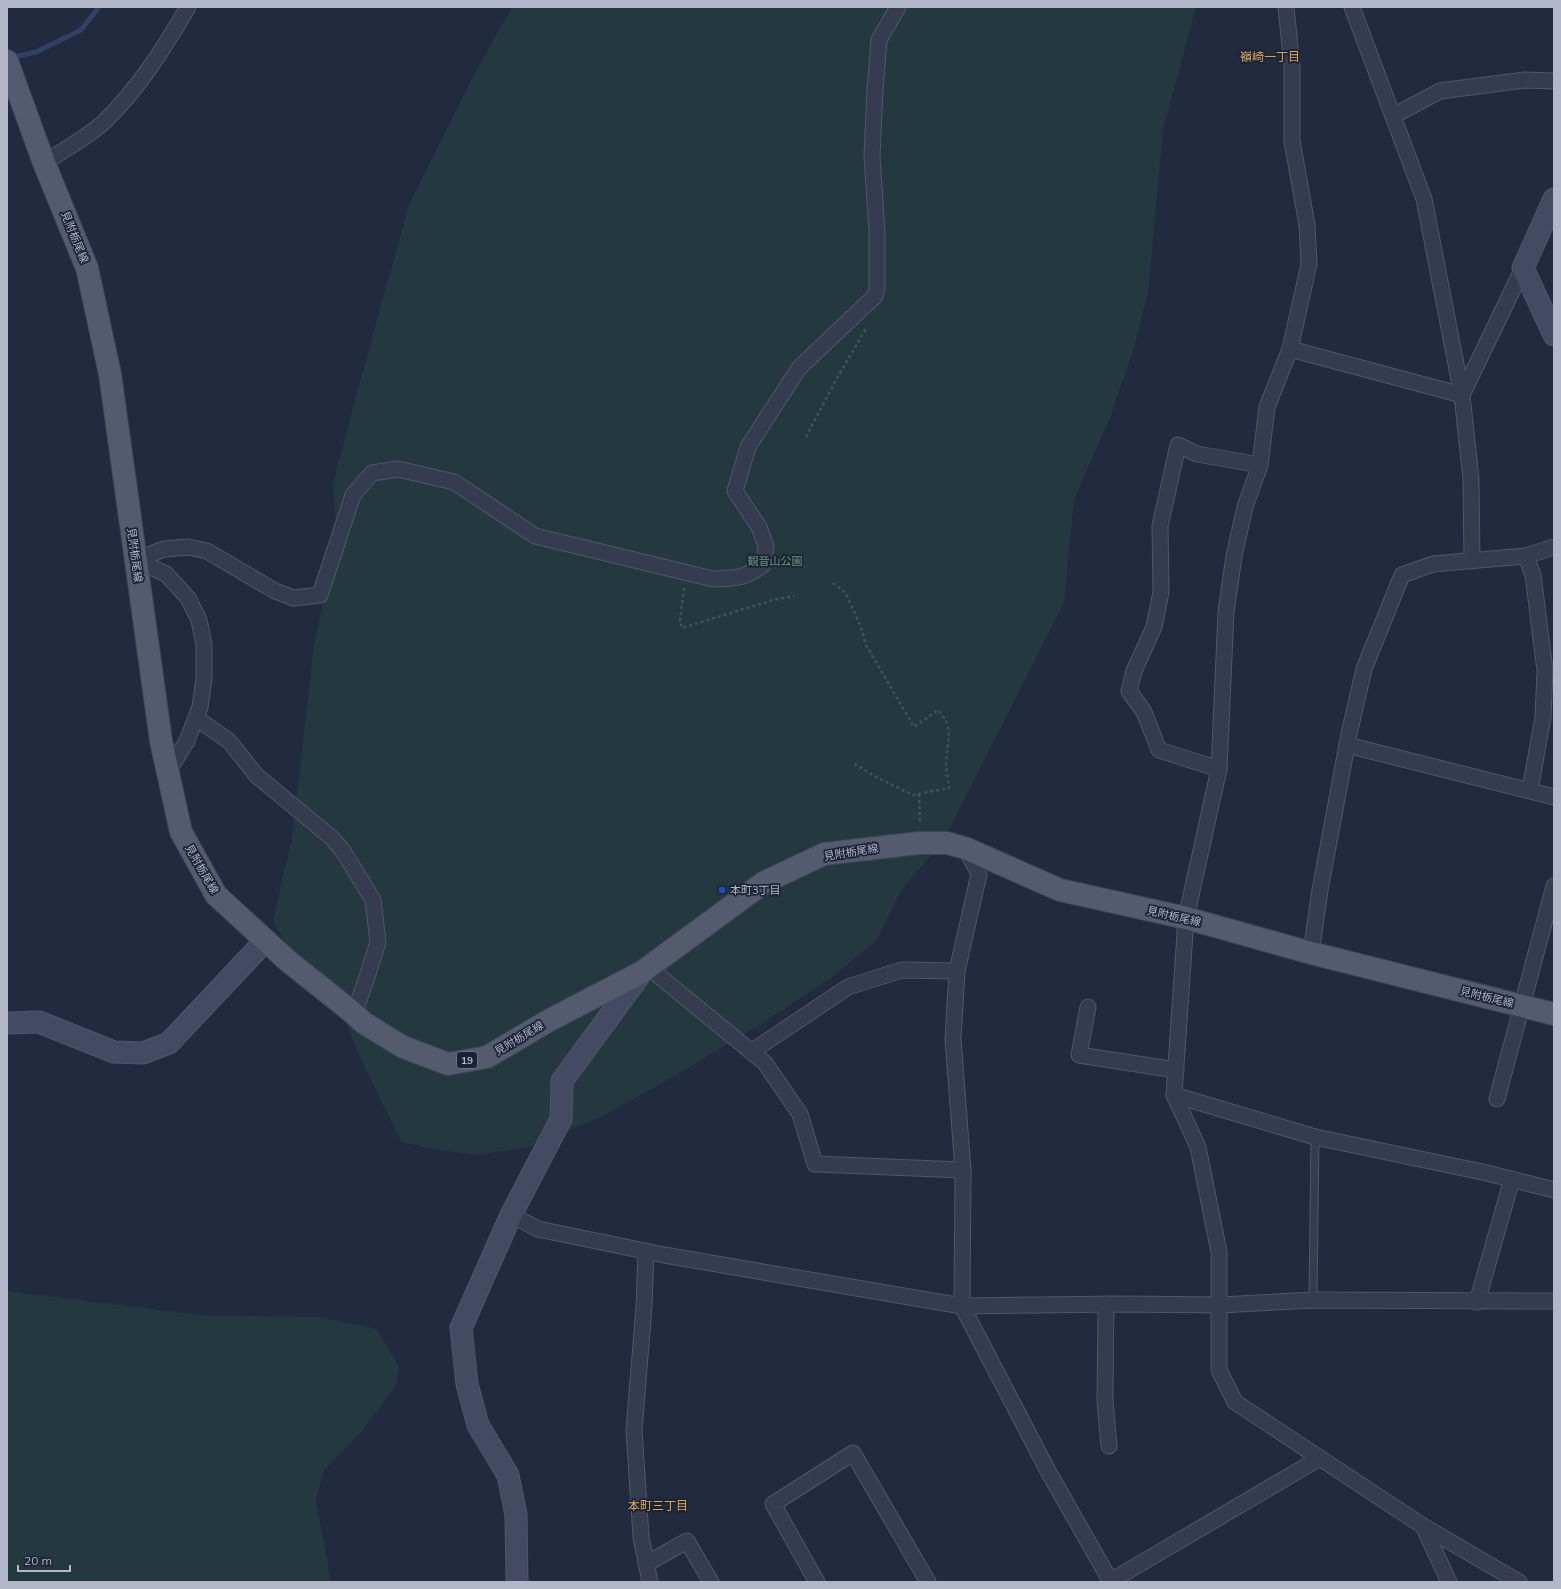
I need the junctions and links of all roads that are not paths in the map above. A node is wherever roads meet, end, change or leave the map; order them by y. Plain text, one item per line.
1 (188, 7) edge
2 (898, 7) edge
3 (1286, 7) edge
4 (1352, 7) edge
5 (8, 64) edge
6 (1554, 80) edge
7 (1393, 116) junction
8 (44, 163) junction
9 (1552, 207) edge
10 (1523, 268) junction
11 (1554, 335) edge
12 (1290, 349) junction
13 (1462, 395) junction
14 (1260, 465) junction
15 (1554, 547) edge
16 (1526, 556) junction
17 (136, 560) junction
18 (1472, 561) junction
19 (196, 718) junction
20 (1347, 745) junction
21 (1219, 769) junction
22 (167, 773) junction
23 (1530, 790) junction
24 (1554, 797) edge
25 (965, 848) junction
26 (1554, 886) edge
27 (1186, 918) junction
28 (266, 940) junction
29 (1311, 953) junction
30 (645, 970) junction
31 (957, 971) junction
32 (1522, 1006) junction
33 (1088, 1007) dead end
34 (352, 1012) junction
35 (1554, 1014) edge
36 (7, 1023) edge
37 (751, 1052) junction
38 (1176, 1070) junction
39 (1174, 1096) junction
40 (1497, 1099) dead end
41 (1315, 1137) junction
42 (963, 1170) junction
43 (1512, 1179) junction
44 (1554, 1190) edge
45 (511, 1215) junction
46 (646, 1251) junction
47 (1313, 1300) junction
48 (1554, 1301) edge
49 (1477, 1302) junction
50 (1106, 1304) junction
51 (1220, 1305) junction
52 (962, 1306) junction
53 (1109, 1446) dead end
54 (1320, 1458) junction
55 (1423, 1526) junction
56 (646, 1564) junction
57 (517, 1582) edge
58 (650, 1582) edge
59 (710, 1582) edge
60 (817, 1582) edge
61 (928, 1582) edge
62 (1110, 1582) edge
63 (1449, 1582) edge
64 (1519, 1582) edge

1 - 8 street
2 - 17 street
3 - 12 street
4 - 7 street
5 - 8 main road, 見附栃尾線 / 19
6 - 7 street
7 - 13 street
8 - 17 main road, 見附栃尾線 / 19
9 - 10 street
10 - 11 street
10 - 13 street
12 - 13 street
12 - 14 street
13 - 18 street
14 - 21 street
14 - 21 street
15 - 16 street
16 - 18 street
16 - 23 street
17 - 19 street
17 - 22 main road, 見附栃尾線 / 19
18 - 20 street
19 - 22 street
19 - 34 street
20 - 23 street
20 - 29 street
21 - 27 street
22 - 28 main road, 見附栃尾線 / 19
23 - 24 street
25 - 27 main road, 見附栃尾線 / 19
25 - 30 main road, 見附栃尾線 / 19
25 - 31 street
26 - 32 street
27 - 29 main road, 見附栃尾線 / 19
27 - 38 street
28 - 34 main road, 見附栃尾線 / 19
28 - 36 street
29 - 32 main road, 見附栃尾線 / 19
30 - 34 main road, 見附栃尾線 / 19
30 - 37 street
30 - 45 street
31 - 37 street
31 - 42 street
32 - 35 main road, 見附栃尾線 / 19
32 - 40 street
33 - 38 street
37 - 42 street
38 - 39 street
39 - 41 street
39 - 51 street
41 - 43 street
41 - 47 lane
42 - 52 street
43 - 44 street
43 - 49 street
45 - 46 street
45 - 57 street
46 - 52 street
46 - 56 street
47 - 49 street
47 - 51 street
48 - 49 street
50 - 51 street
50 - 52 street
50 - 53 street
51 - 54 street
52 - 62 street
54 - 55 street
54 - 62 street
55 - 63 street
55 - 64 street
56 - 58 street
56 - 59 street
60 - 61 street

